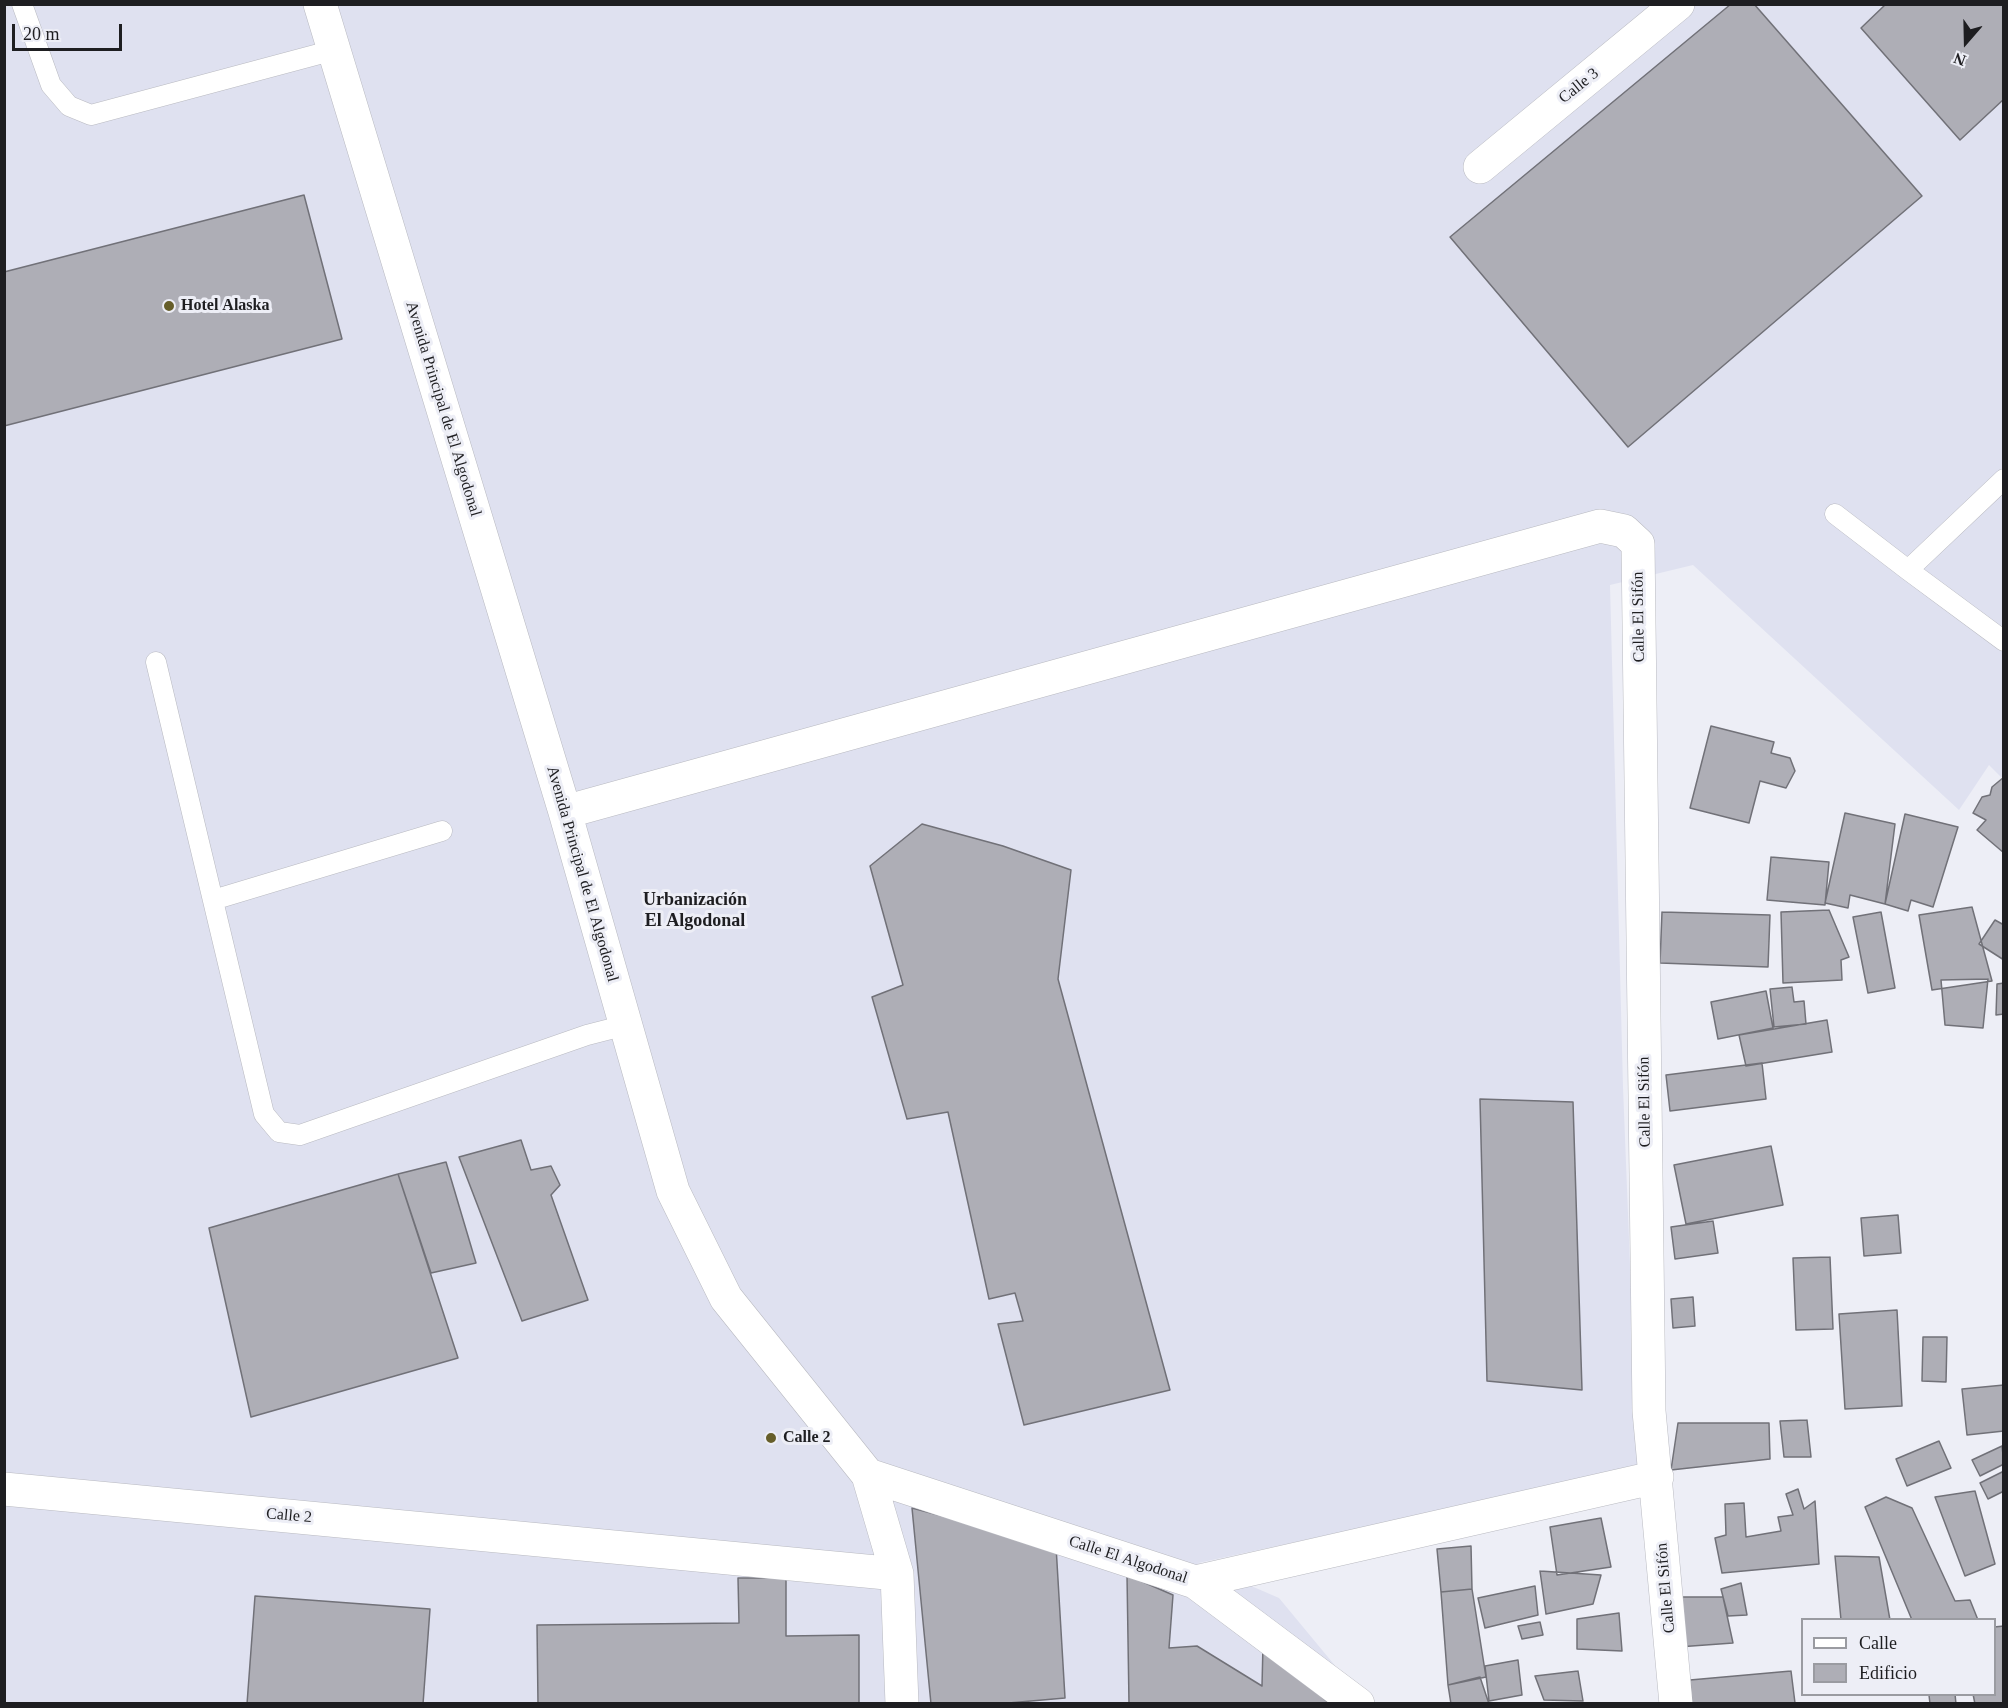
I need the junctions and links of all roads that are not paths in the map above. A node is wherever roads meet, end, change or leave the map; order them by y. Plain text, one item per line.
1 (22, 4) edge
2 (320, 4) edge
3 (1678, 4) edge
4 (334, 50) junction
5 (1480, 167) dead end
6 (2004, 479) edge
7 (1834, 514) dead end
8 (1908, 570) junction
9 (2004, 641) edge
10 (156, 662) dead end
11 (565, 812) junction
12 (442, 831) dead end
13 (213, 900) junction
14 (626, 1025) junction
15 (868, 1475) junction
16 (1657, 1477) junction
17 (4, 1489) edge
18 (897, 1574) junction
19 (1195, 1582) junction
20 (903, 1704) edge
21 (1358, 1704) edge
22 (1676, 1704) edge

1 - 4 lane
2 - 4 street, Avenida Principal de El Algodonal
3 - 5 street, Calle 3
4 - 11 street, Avenida Principal de El Algodonal
6 - 8 lane
7 - 8 lane
8 - 9 lane
10 - 13 lane
11 - 14 street, Avenida Principal de El Algodonal
11 - 16 street, Calle El Sifón
12 - 13 lane
13 - 14 lane
14 - 15 street, Avenida Principal de El Algodonal
15 - 18 street, Avenida Principal de El Algodonal
15 - 19 street, Calle El Algodonal
16 - 19 street
16 - 22 street, Calle El Sifón
17 - 18 street, Calle 2
18 - 20 street, Avenida Principal de El Algodonal
19 - 21 street, Calle El Algodonal

